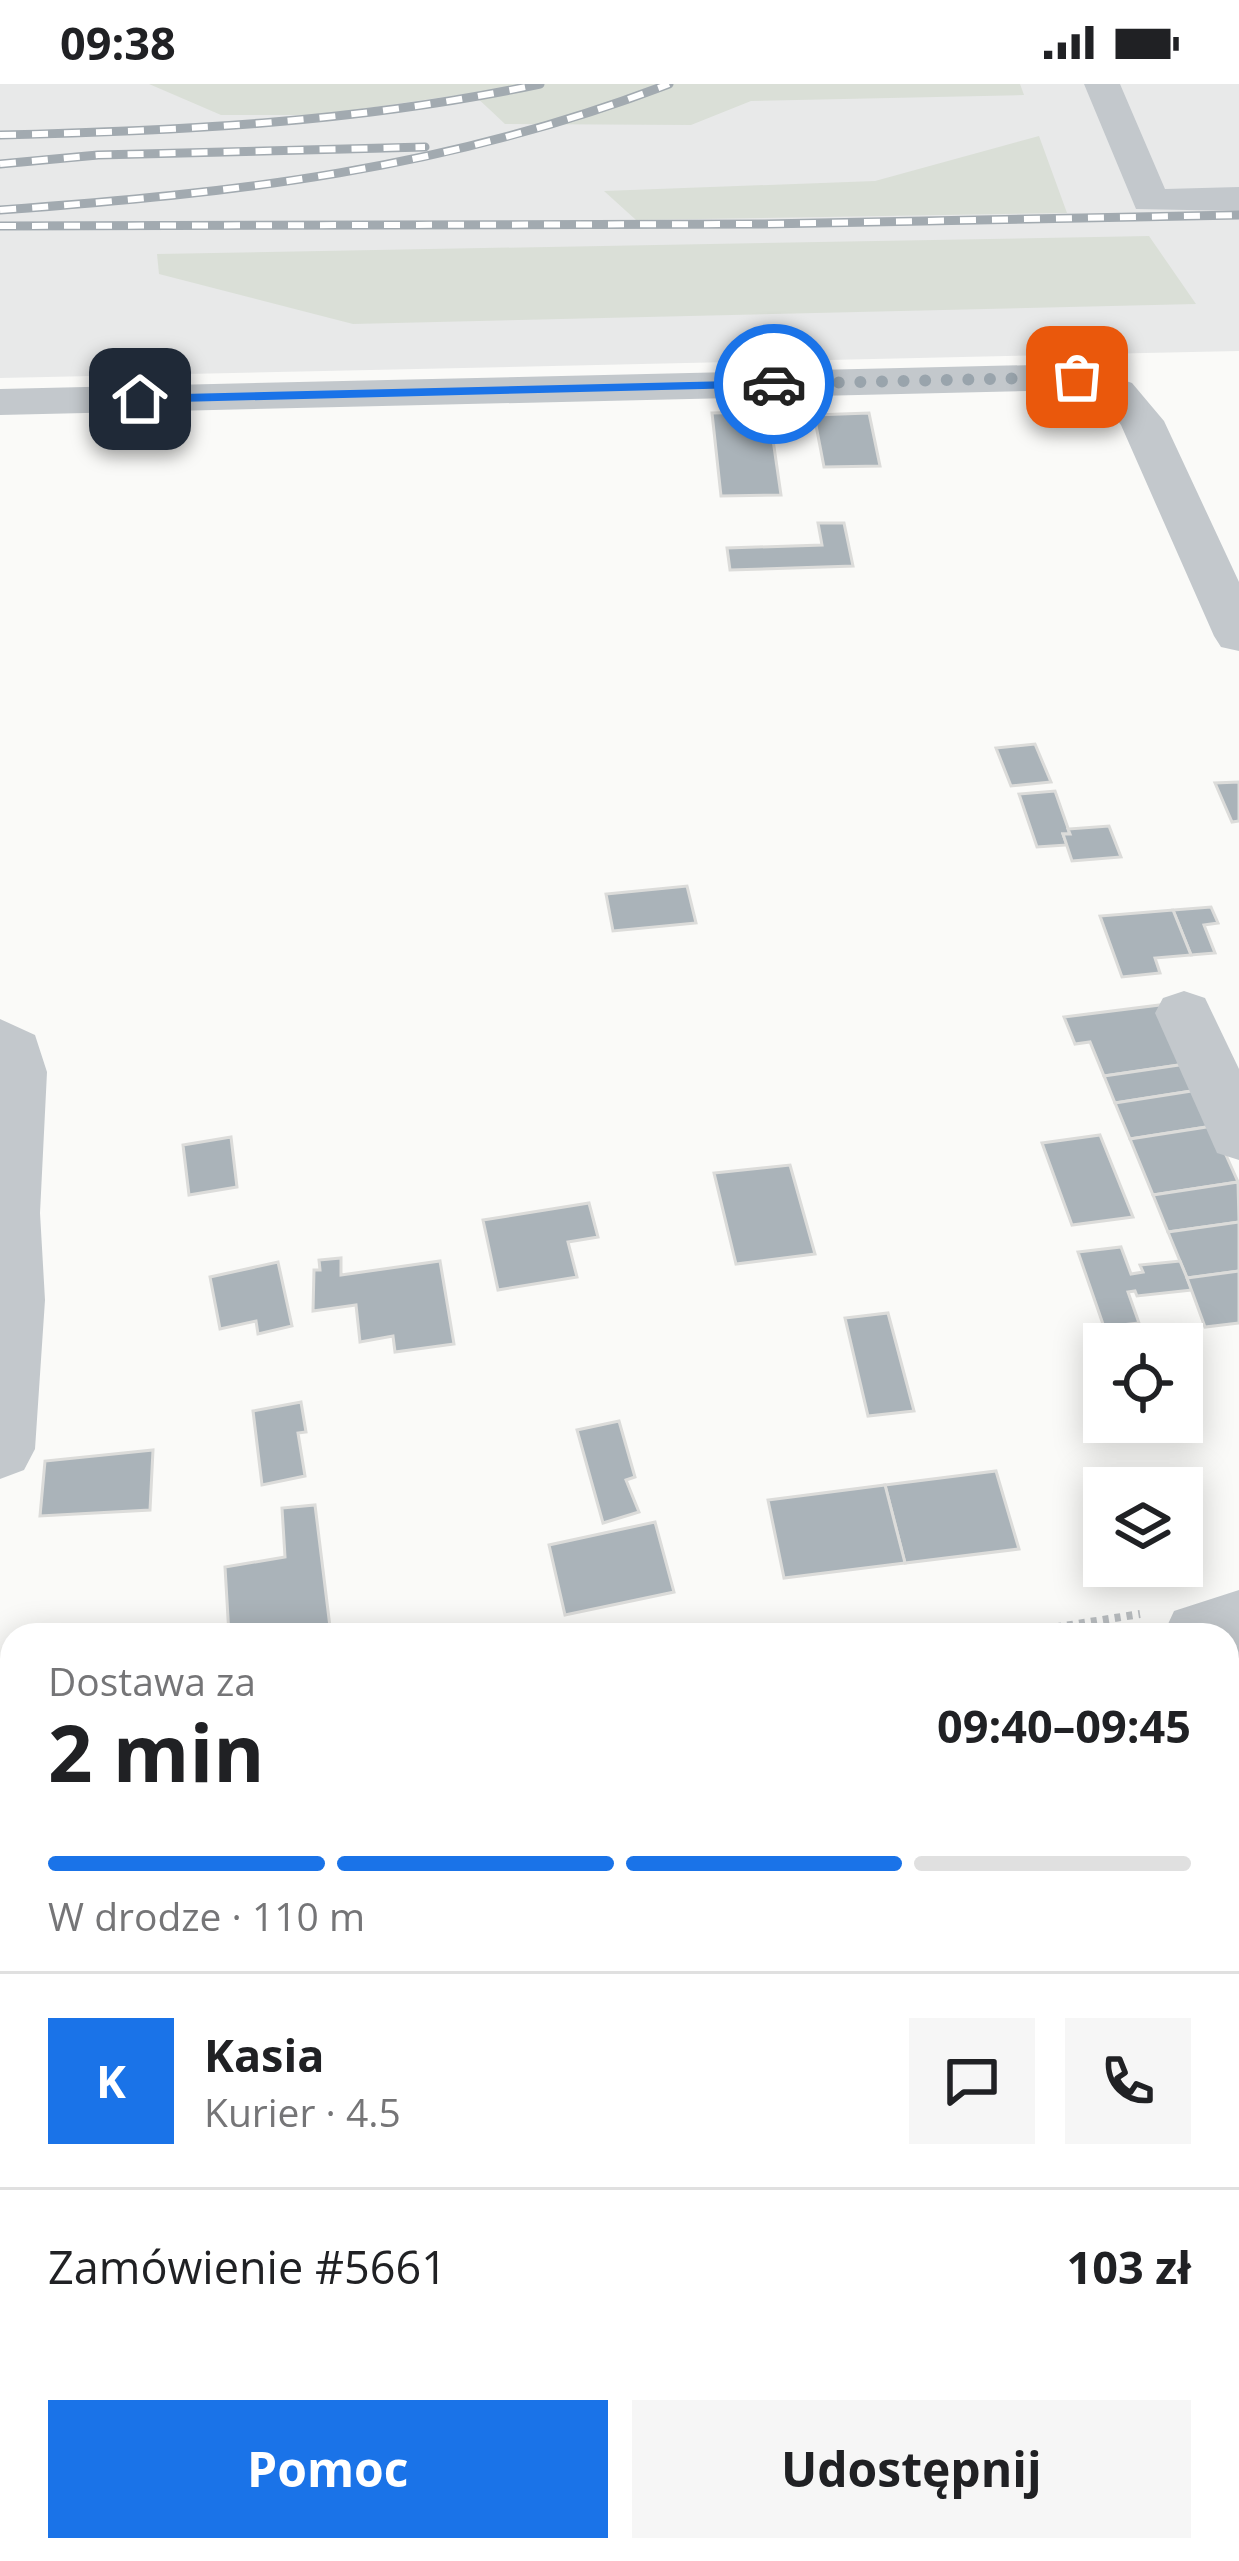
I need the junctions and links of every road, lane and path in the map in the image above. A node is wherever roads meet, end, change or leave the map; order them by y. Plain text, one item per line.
1 (1102, 84) edge
2 (1239, 199) edge
3 (0, 402) edge
4 (1239, 636) edge
5 (1184, 1012) dead end
6 (0, 1041) edge
7 (1239, 1136) edge
8 (0, 1449) edge
9 (1179, 1622) edge
10 (1209, 1623) edge

1 - 2 street
3 - 4 street
5 - 7 street
6 - 8 street
9 - 10 street

